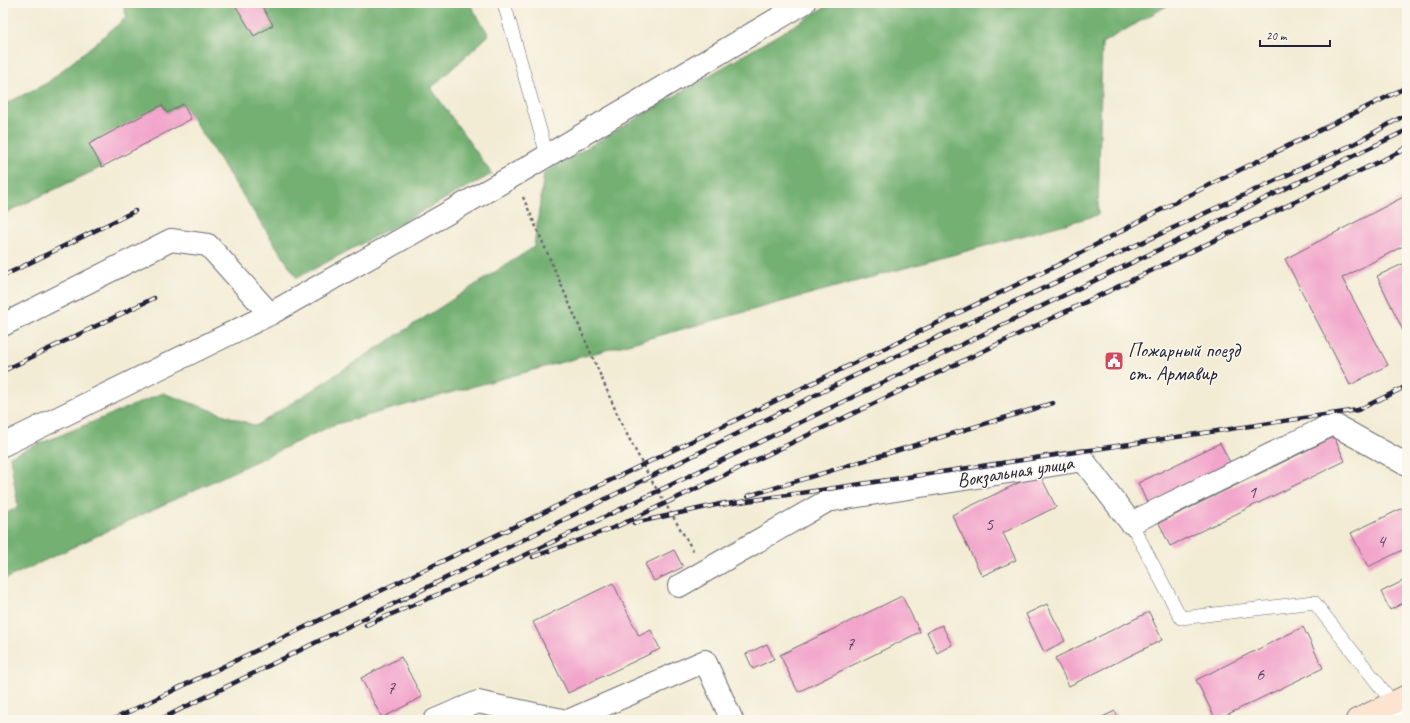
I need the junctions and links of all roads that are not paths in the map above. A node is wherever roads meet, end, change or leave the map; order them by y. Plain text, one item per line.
1 (504, 3) edge
2 (804, 3) edge
3 (547, 155) junction
4 (270, 314) junction
5 (3, 325) edge
6 (3, 445) edge
7 (1407, 465) edge
8 (1131, 523) junction
9 (679, 586) dead end
10 (1401, 706) edge
11 (435, 720) edge
12 (562, 720) edge
13 (570, 720) edge
14 (732, 720) edge
15 (1357, 720) edge

1 - 3 lane
2 - 3 street
3 - 4 street
4 - 5 street
4 - 6 street
7 - 8 street
8 - 9 street, Вокзальная улица
8 - 10 lane
10 - 15 main road
11 - 12 street
13 - 14 street

